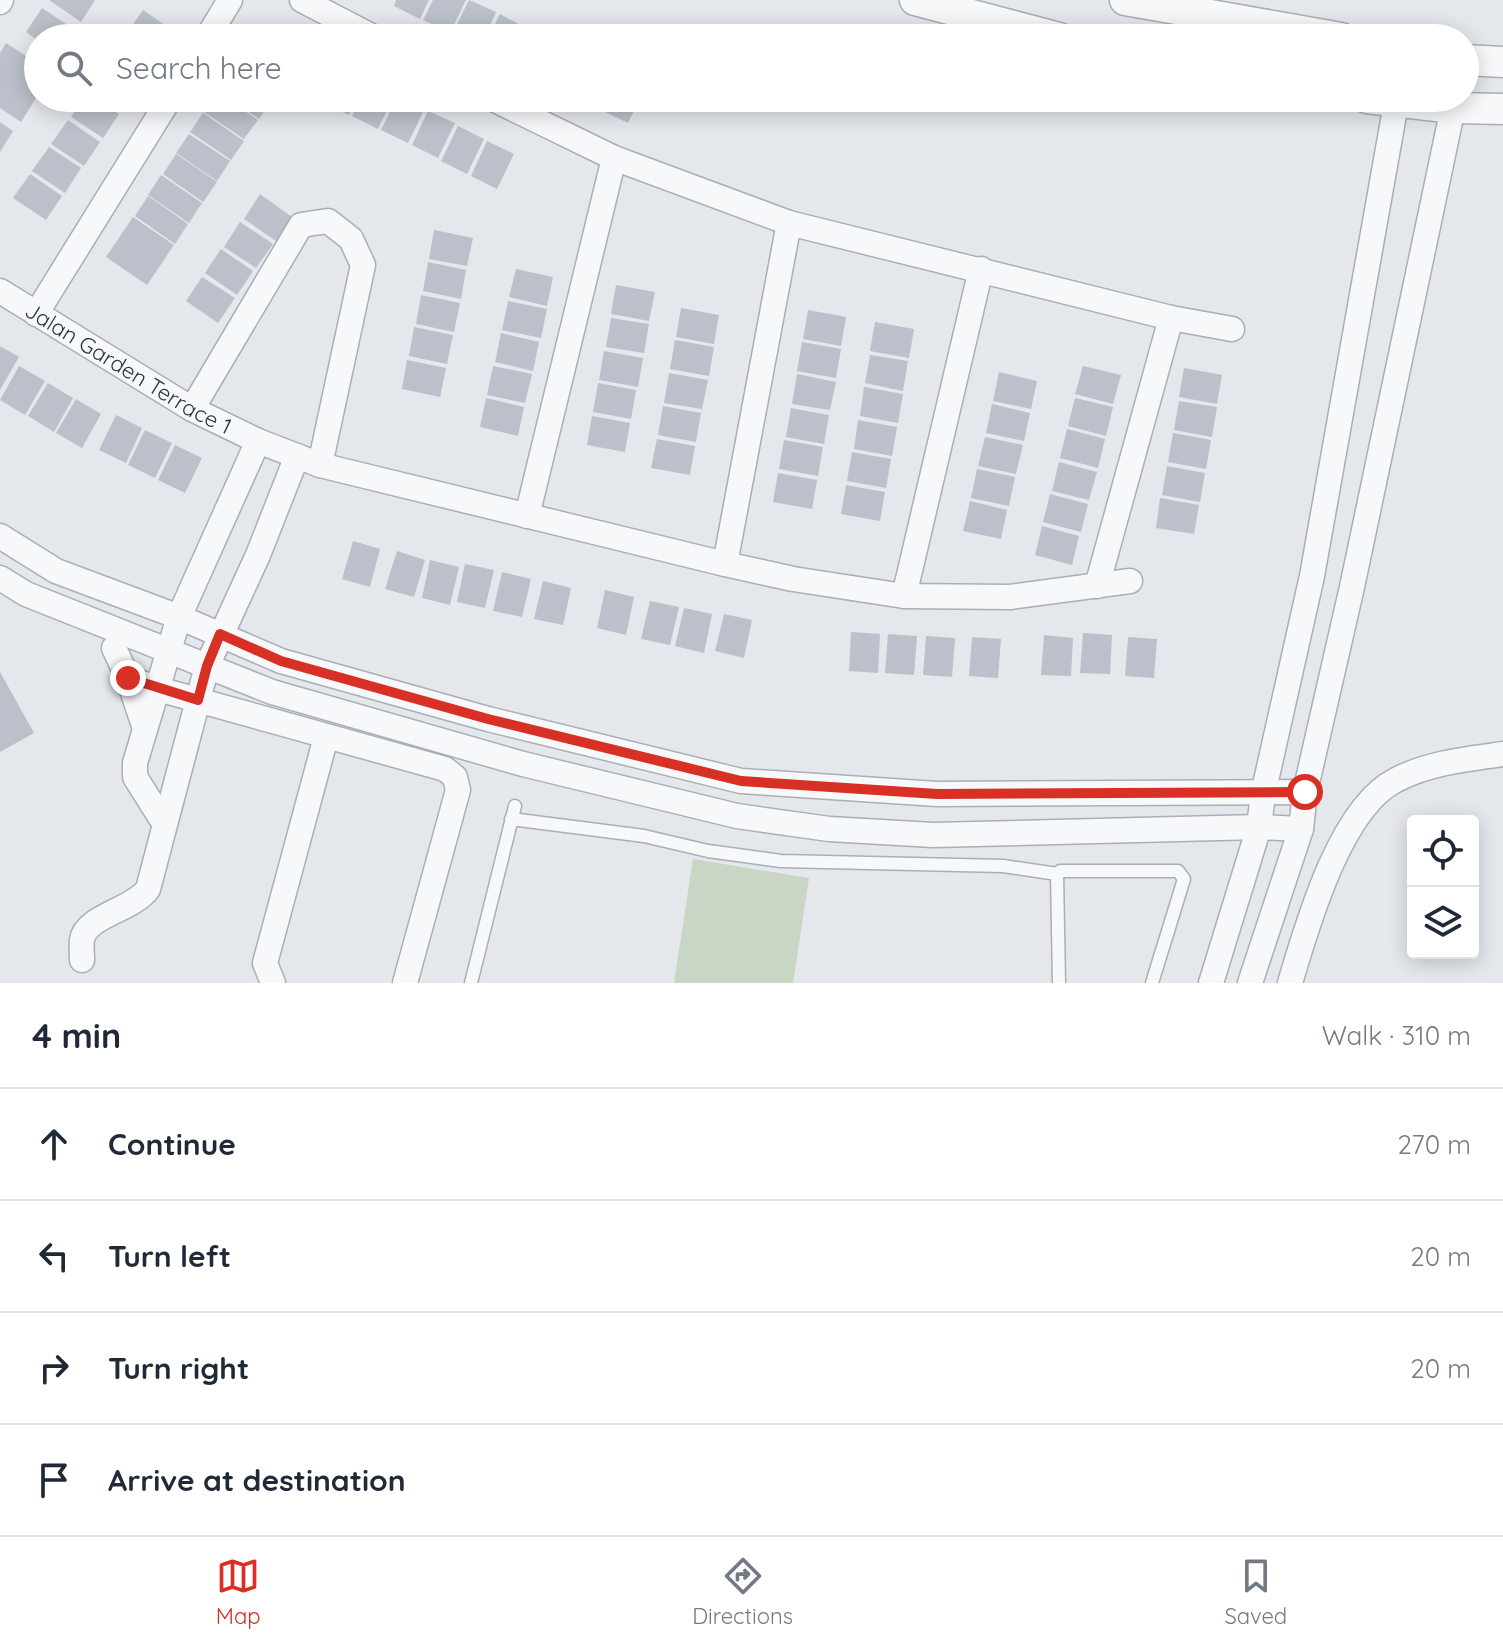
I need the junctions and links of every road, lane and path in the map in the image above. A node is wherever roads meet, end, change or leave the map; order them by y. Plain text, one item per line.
1 (230, 0) edge
2 (302, 0) edge
3 (915, 0) edge
4 (1125, 0) edge
5 (215, 24) edge
6 (348, 24) edge
7 (1006, 24) edge
8 (1261, 24) edge
9 (1479, 61) edge
10 (1503, 62) edge
11 (1479, 106) edge
12 (1503, 109) edge
13 (161, 112) edge
14 (520, 112) edge
15 (1385, 112) edge
16 (1453, 112) edge
17 (614, 158) junction
18 (789, 223) junction
19 (981, 269) junction
20 (0, 291) edge
21 (36, 314) junction
22 (1171, 318) junction
23 (1232, 329) dead end
24 (192, 409) junction
25 (258, 441) junction
26 (308, 461) junction
27 (527, 516) junction
28 (0, 536) edge
29 (725, 564) junction
30 (0, 578) edge
31 (1130, 581) dead end
32 (1097, 586) junction
33 (904, 596) junction
34 (179, 617) junction
35 (220, 634) junction
36 (114, 648) dead end
37 (168, 650) junction
38 (207, 666) junction
39 (128, 678) junction
40 (158, 689) junction
41 (198, 700) junction
42 (145, 729) junction
43 (326, 737) junction
44 (1503, 754) edge
45 (837, 788) junction
46 (1305, 792) junction
47 (1263, 794) junction
48 (164, 823) junction
49 (1259, 827) junction
50 (829, 829) junction
51 (1301, 829) junction
52 (1057, 874) junction
53 (82, 960) dead end
54 (273, 983) edge
55 (405, 983) edge
56 (471, 983) edge
57 (1059, 983) edge
58 (1152, 983) edge
59 (1211, 983) edge
60 (1250, 983) edge
61 (1290, 983) edge

1 - 5 street
2 - 6 street
3 - 7 street
4 - 8 street
9 - 10 street
11 - 12 street
13 - 21 street
14 - 17 street
15 - 47 street
16 - 46 street
17 - 18 street
17 - 27 street
18 - 19 street
18 - 29 street
19 - 22 street
19 - 33 street
20 - 21 street, Jalan Garden Terrace 1
21 - 24 street, Jalan Garden Terrace 1
22 - 23 street
22 - 32 street
24 - 25 street, Jalan Garden Terrace 1
24 - 26 street
25 - 26 street, Jalan Garden Terrace 1
25 - 34 street
26 - 27 street, Jalan Garden Terrace 1
26 - 35 street
27 - 29 street, Jalan Garden Terrace 1
28 - 34 street
29 - 33 street, Jalan Garden Terrace 1
30 - 37 street
31 - 32 street, Jalan Garden Terrace 1
32 - 33 street, Jalan Garden Terrace 1
34 - 35 street
34 - 37 street
35 - 38 street
35 - 45 street
36 - 39 street
37 - 38 street
37 - 40 street
38 - 41 street
38 - 50 street
39 - 40 street
39 - 42 street
40 - 41 street
40 - 42 street
41 - 43 street
41 - 48 street
42 - 48 street
43 - 54 street
43 - 55 street
44 - 61 street
45 - 47 street
45 - 50 street
46 - 47 street
46 - 51 street
47 - 49 street
48 - 53 street
49 - 50 street
49 - 51 street
49 - 59 street
51 - 60 street
52 - 56 lane
52 - 57 lane
52 - 58 lane

